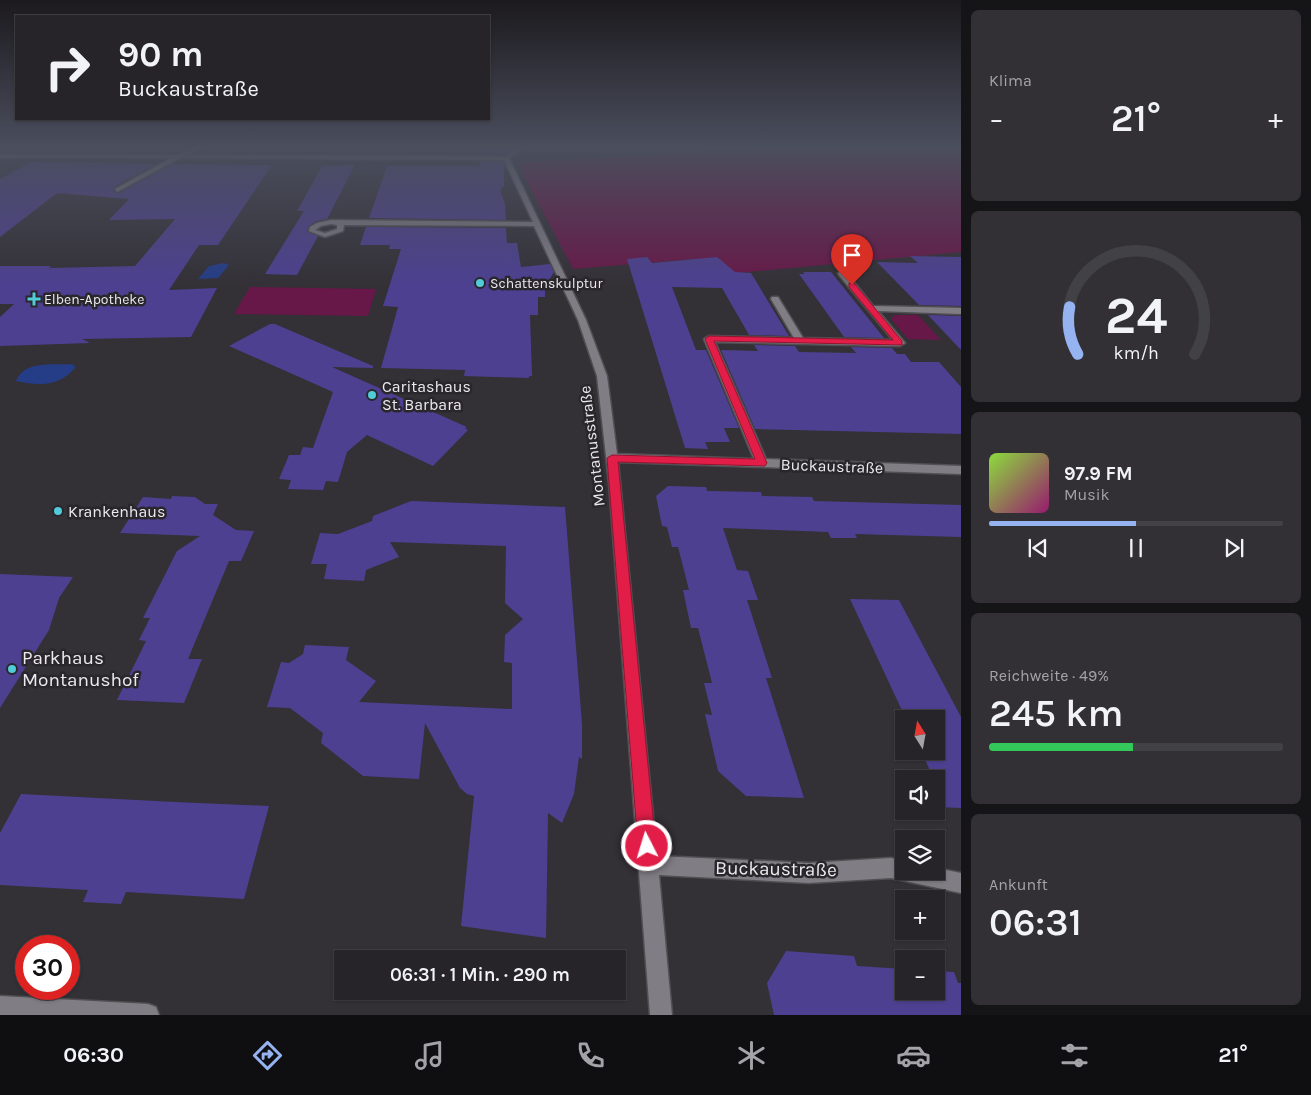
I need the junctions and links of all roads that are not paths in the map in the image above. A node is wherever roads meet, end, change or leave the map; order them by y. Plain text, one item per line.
1 (523, 193) edge
2 (338, 223) dead end
3 (537, 224) junction
4 (842, 273) dead end
5 (775, 299) dead end
6 (871, 308) junction
7 (961, 311) edge
8 (800, 340) junction
9 (612, 458) junction
10 (762, 463) junction
11 (961, 470) edge
12 (649, 865) junction
13 (895, 869) edge
14 (945, 880) edge
15 (961, 883) edge
16 (0, 1008) edge
17 (148, 1015) edge
18 (661, 1015) edge

1 - 3 street, Montanusstraße
2 - 3 street
3 - 9 street, Montanusstraße
4 - 6 street
5 - 8 street
6 - 7 street
6 - 8 street
8 - 10 street
9 - 10 street, Buckaustraße
9 - 12 street, Montanusstraße
10 - 11 street, Buckaustraße
12 - 13 street, Buckaustraße
12 - 18 street, Montanusstraße
14 - 15 street, Buckaustraße
16 - 17 street

